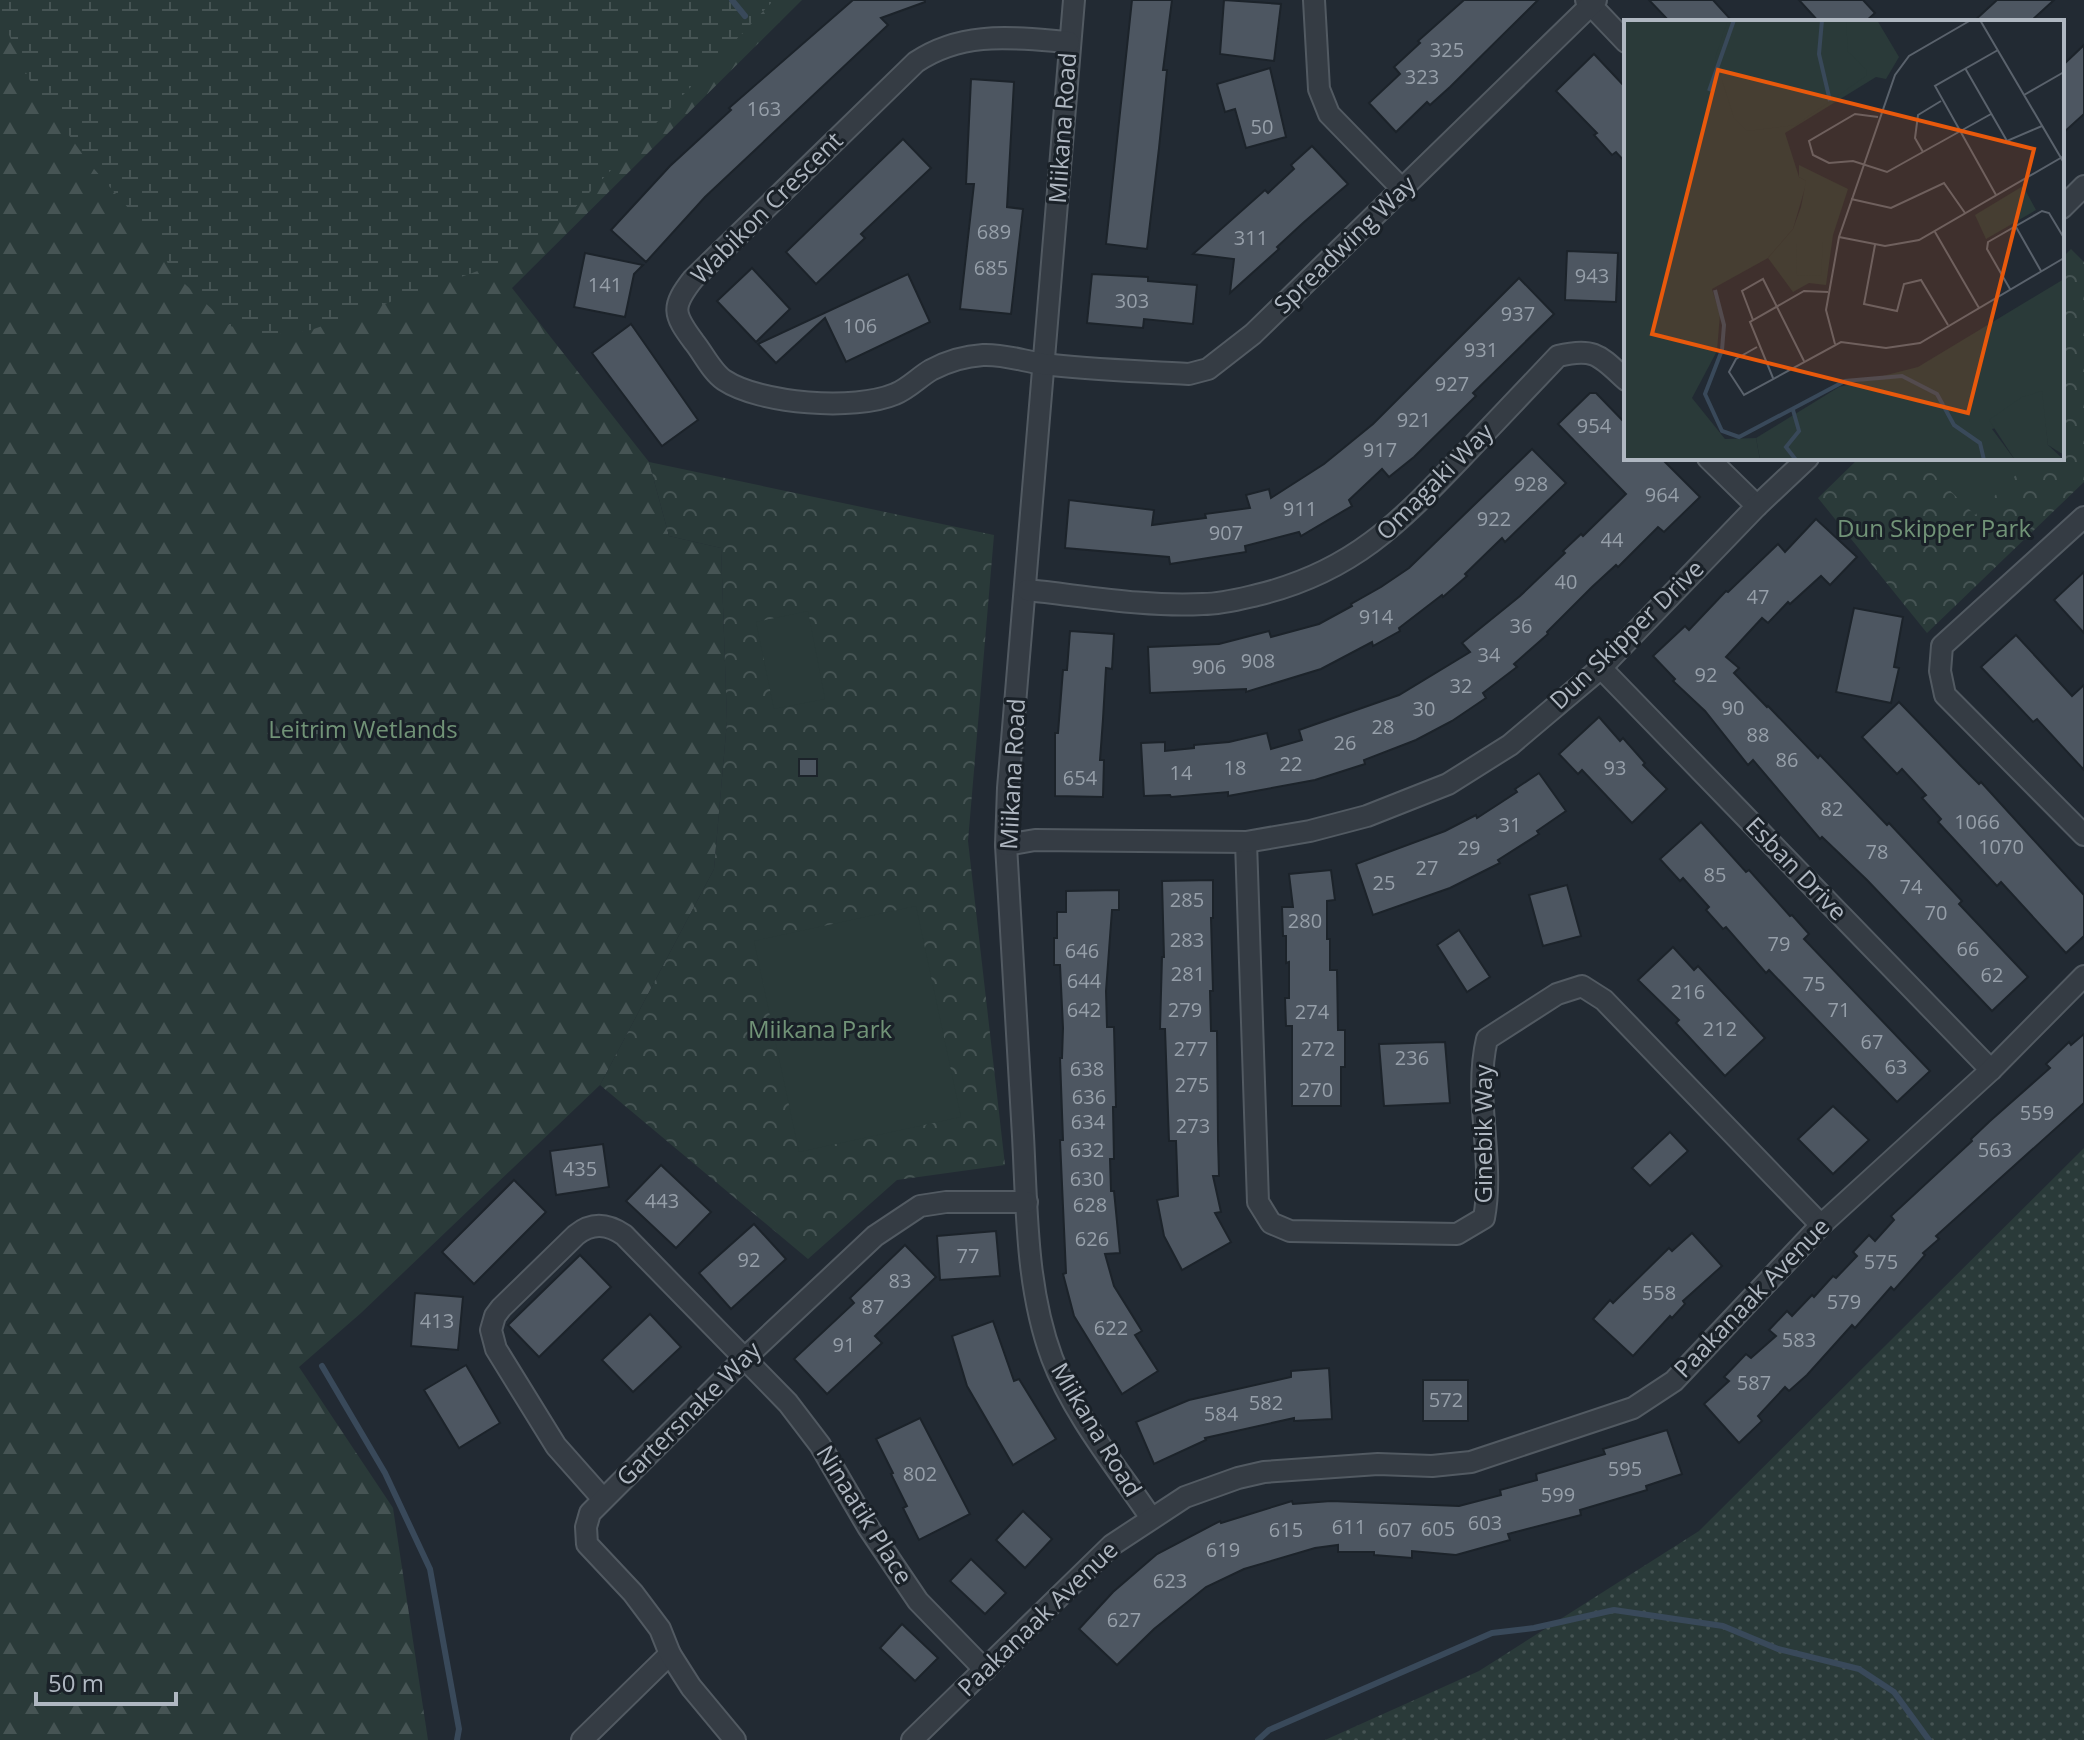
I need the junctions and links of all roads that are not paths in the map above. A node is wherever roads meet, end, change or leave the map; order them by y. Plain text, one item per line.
1 (1074, 0) edge
2 (1314, 0) edge
3 (1591, 2) edge
4 (1624, 40) edge
5 (1069, 42) junction
6 (2084, 186) edge
7 (1402, 189) junction
8 (2064, 206) edge
9 (1043, 364) junction
10 (1624, 378) edge
11 (1710, 460) edge
12 (1806, 460) edge
13 (1757, 506) junction
14 (2084, 517) edge
15 (1027, 590) junction
16 (1601, 668) junction
17 (2084, 835) edge
18 (1246, 842) junction
19 (1006, 845) junction
20 (2084, 976) edge
21 (1991, 1070) junction
22 (1027, 1202) junction
23 (1821, 1225) junction
24 (745, 1358) junction
25 (603, 1499) junction
26 (1151, 1518) junction
27 (670, 1654) junction
28 (985, 1670) junction
29 (582, 1740) edge
30 (735, 1740) edge
31 (912, 1740) edge

1 - 5 street, Miikana Road
2 - 7 street
3 - 4 street
3 - 7 street, Spreadwing Way
5 - 9 street, Miikana Road
5 - 9 street, Wabikon Crescent
6 - 8 street
7 - 9 street, Spreadwing Way
9 - 15 street, Miikana Road
10 - 15 street, Omagaki Way
11 - 13 street
12 - 13 street, Dun Skipper Drive
13 - 16 street, Dun Skipper Drive
14 - 17 street
15 - 19 street, Miikana Road
16 - 18 street, Dun Skipper Drive
16 - 21 street, Esban Drive
18 - 19 street, Dun Skipper Drive
18 - 23 street, Ginebik Way
19 - 22 street, Miikana Road
20 - 21 street, Paakanaak Avenue
21 - 23 street, Paakanaak Avenue
22 - 24 street, Gartersnake Way
22 - 26 street, Miikana Road
23 - 26 street, Paakanaak Avenue
24 - 25 street, Gartersnake Way
24 - 25 street, Ninaatik Place
24 - 28 street, Ninaatik Place
25 - 27 street, Gartersnake Way
26 - 28 street, Paakanaak Avenue
27 - 29 street
27 - 30 street, Gartersnake Way
28 - 31 street, Paakanaak Avenue

